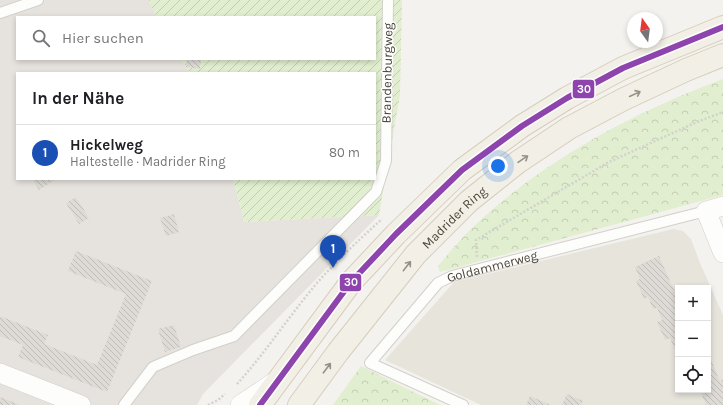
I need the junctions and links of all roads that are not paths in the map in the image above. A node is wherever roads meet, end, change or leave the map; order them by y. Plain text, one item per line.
1 (38, 0) edge
2 (388, 0) edge
3 (0, 13) edge
4 (723, 28) edge
5 (723, 55) edge
6 (714, 208) edge
7 (723, 253) edge
8 (0, 373) edge
9 (276, 381) junction
10 (81, 405) edge
11 (124, 405) edge
12 (240, 405) edge
13 (260, 405) edge
14 (299, 405) edge
15 (463, 405) edge

1 - 3 lane
2 - 11 lane, Brandenburgweg
4 - 9 main road
14 -> 5 main road, Madrider Ring
6 - 7 street
6 - 15 lane, Goldammerweg
8 - 10 street
9 - 12 street
9 - 13 main road

